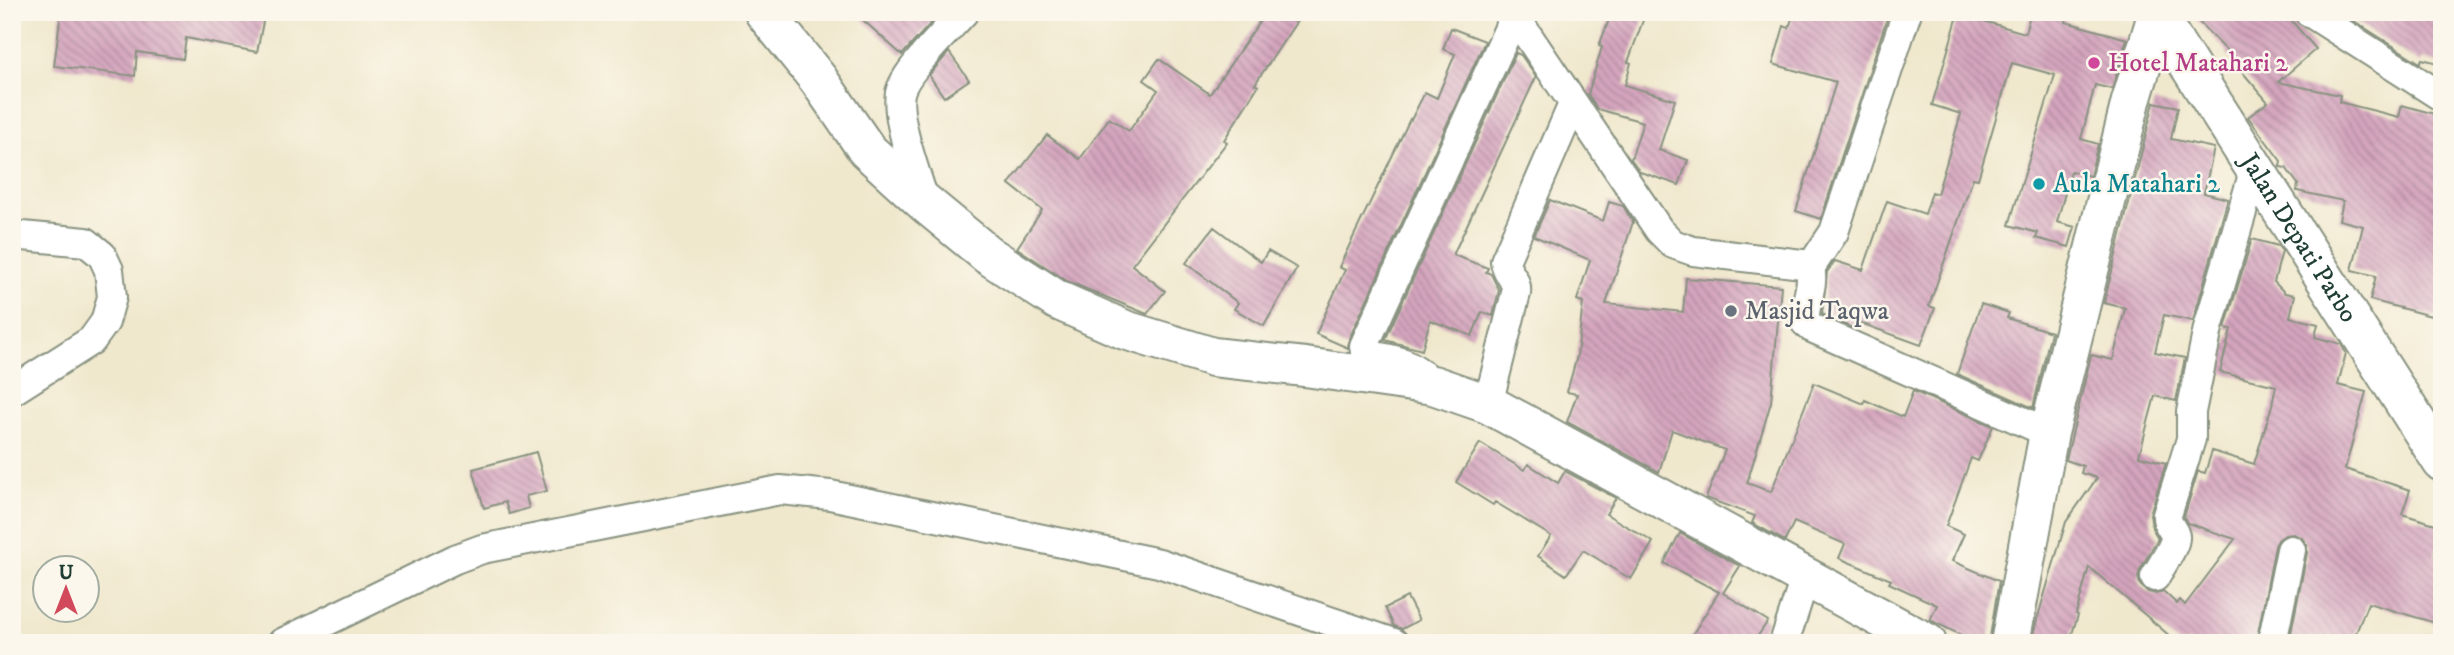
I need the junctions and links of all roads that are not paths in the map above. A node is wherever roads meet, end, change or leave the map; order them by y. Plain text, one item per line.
1 (764, 12) edge
2 (964, 12) edge
3 (1907, 12) edge
4 (2309, 12) edge
5 (2156, 13) edge
6 (1513, 15) edge
7 (2442, 97) edge
8 (1573, 104) junction
9 (2255, 168) junction
10 (925, 203) junction
11 (12, 235) edge
12 (1810, 268) junction
13 (1433, 385) junction
14 (12, 390) edge
15 (1488, 404) junction
16 (2049, 433) junction
17 (2442, 462) edge
18 (2291, 550) dead end
19 (2155, 577) dead end
20 (1805, 578) junction
21 (282, 643) edge
22 (1394, 643) edge
23 (1784, 643) edge
24 (1927, 643) edge
25 (2010, 643) edge
26 (2272, 643) edge

1 - 10 street
2 - 10 street
3 - 12 street
4 - 7 street
5 - 9 street, Jalan Depati Parbo
5 - 16 street
6 - 8 street
6 - 13 street
8 - 12 street
8 - 15 street
9 - 17 street, Jalan Depati Parbo
9 - 19 street
10 - 13 street
11 - 14 street
12 - 16 street
13 - 15 street
15 - 20 street
16 - 25 street
18 - 26 street
20 - 23 street
20 - 24 street
21 - 22 street

